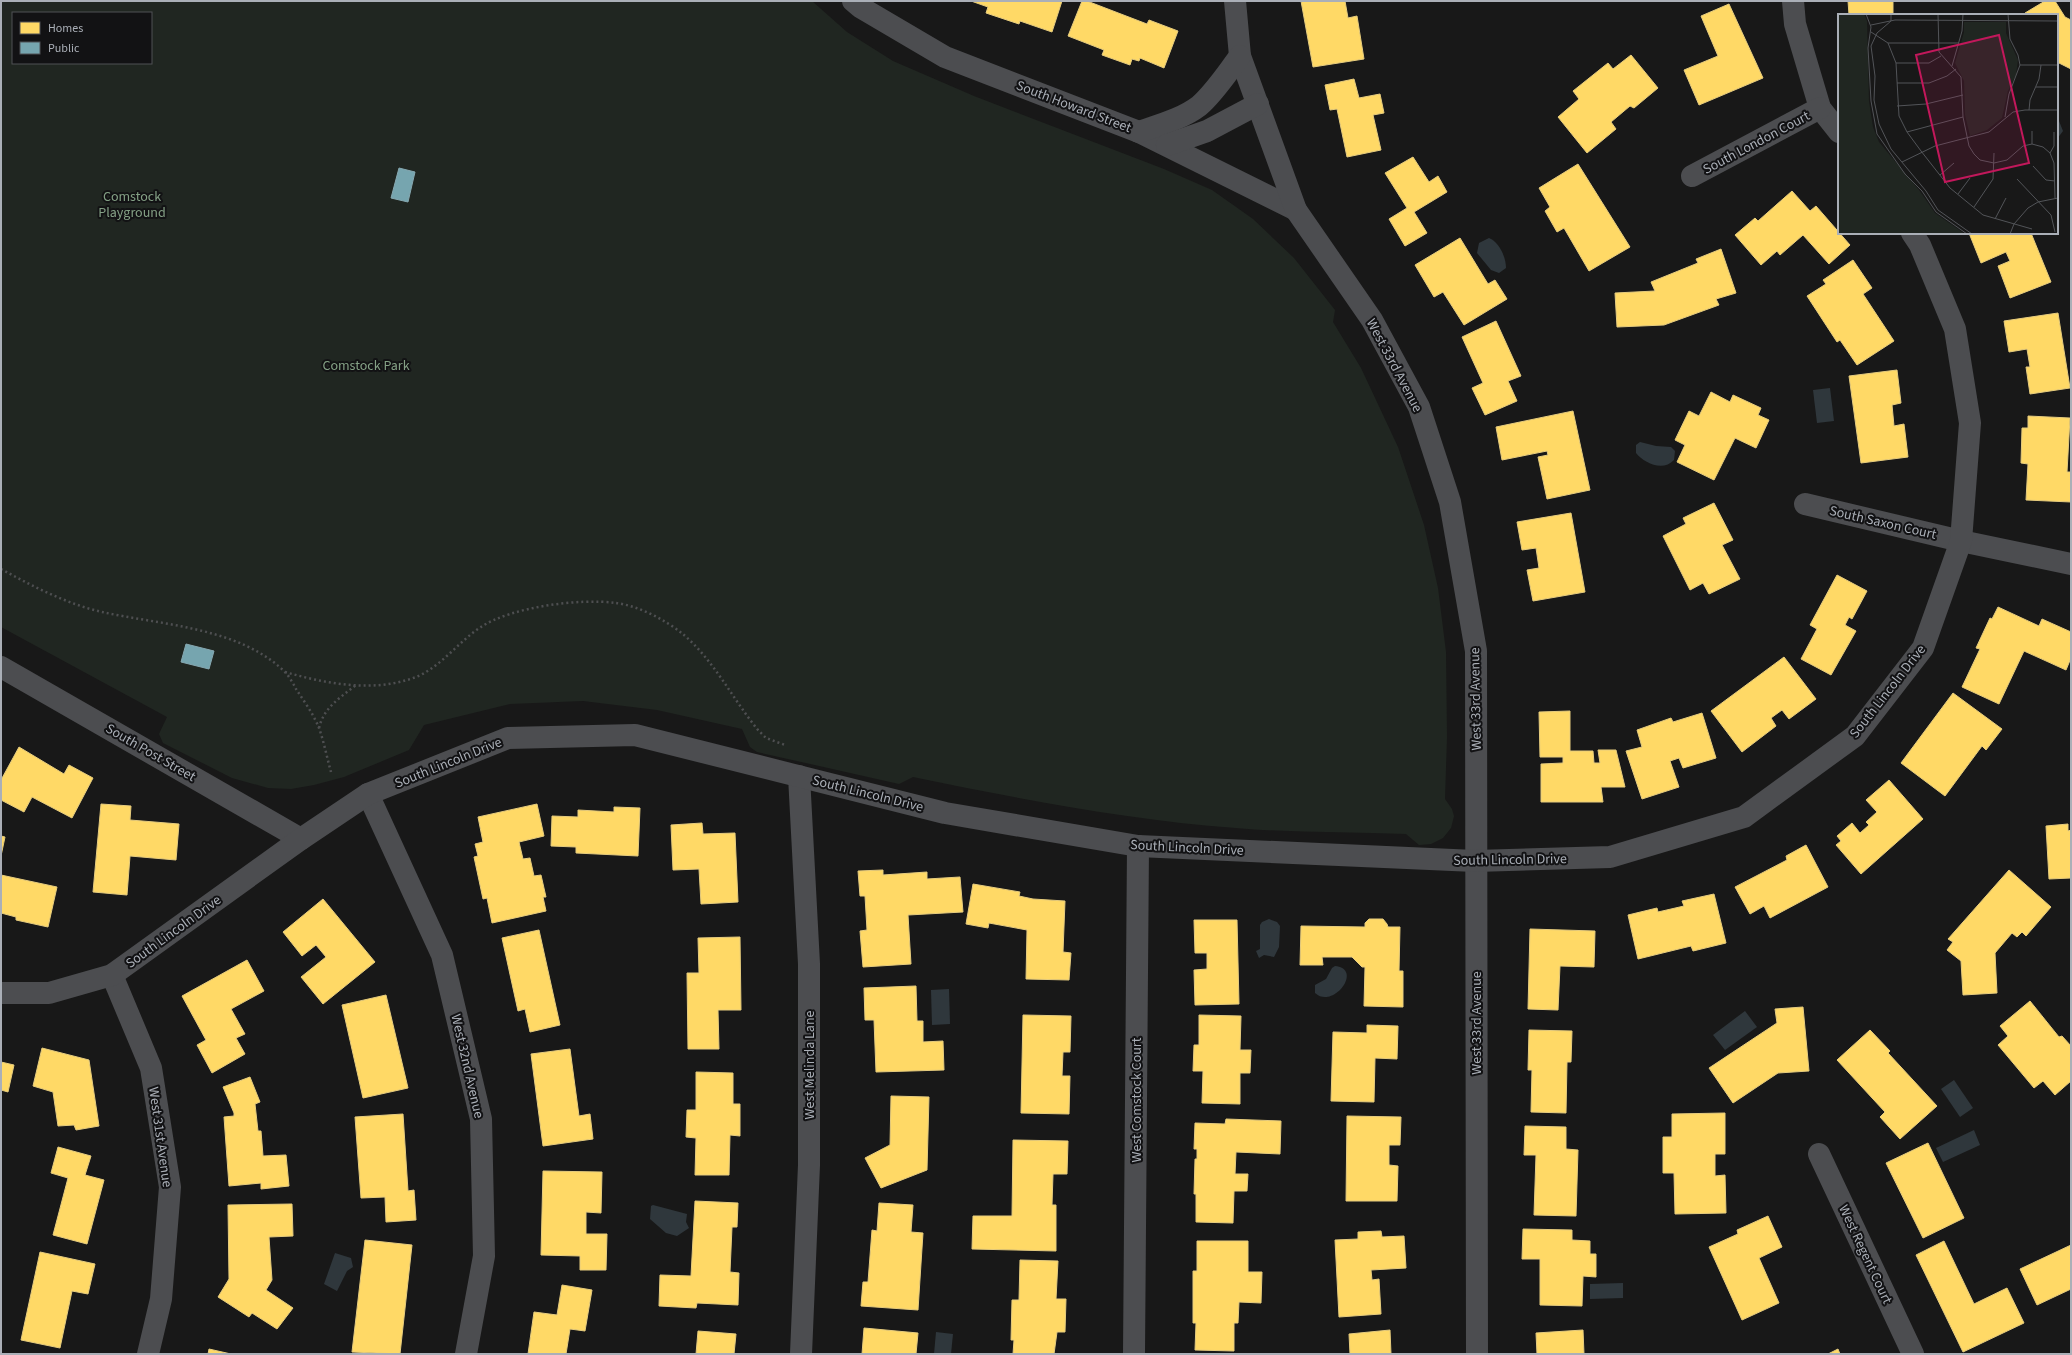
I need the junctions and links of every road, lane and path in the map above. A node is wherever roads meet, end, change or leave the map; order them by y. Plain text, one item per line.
1 (853, 1) edge
2 (1235, 1) edge
3 (1793, 1) edge
4 (1240, 56) junction
5 (1258, 104) junction
6 (1820, 108) junction
7 (1838, 131) edge
8 (1139, 132) junction
9 (1167, 145) junction
10 (1692, 176) dead end
11 (1296, 210) junction
12 (1913, 234) edge
13 (1805, 504) dead end
14 (1960, 541) junction
15 (2071, 564) edge
16 (1, 569) edge
17 (1, 667) edge
18 (285, 672) junction
19 (357, 685) junction
20 (319, 729) junction
21 (785, 745) dead end
22 (331, 772) dead end
23 (799, 776) junction
24 (368, 794) junction
25 (301, 839) junction
26 (1138, 846) junction
27 (1475, 861) junction
28 (112, 975) junction
29 (1, 993) edge
30 (1819, 1154) dead end
31 (148, 1354) edge
32 (466, 1354) edge
33 (801, 1354) edge
34 (1134, 1354) edge
35 (1478, 1354) edge
36 (1913, 1354) edge

1 - 8 street, South Howard Street
2 - 4 street, West 33rd Avenue
3 - 6 street
4 - 5 street, West 33rd Avenue
4 - 8 street
5 - 9 street
5 - 11 street, West 33rd Avenue
6 - 7 street
6 - 10 street, South London Court
8 - 9 street, South Howard Street
9 - 11 street, South Howard Street
11 - 27 street, West 33rd Avenue
12 - 14 street, South Lincoln Drive
13 - 14 street, South Saxon Court
14 - 15 street, South Saxon Court
14 - 27 street, South Lincoln Drive
16 - 18 path
17 - 25 street, South Post Street
18 - 19 path
18 - 20 path
19 - 20 path
19 - 21 path
20 - 22 path
23 - 24 street, South Lincoln Drive
23 - 26 street, South Lincoln Drive
23 - 33 street, West Melinda Lane
24 - 25 street, South Lincoln Drive
24 - 32 street, West 32nd Avenue
25 - 28 street, South Lincoln Drive
26 - 27 street, South Lincoln Drive
26 - 34 street, West Comstock Court
27 - 35 street, West 33rd Avenue
28 - 29 street, South Lincoln Drive
28 - 31 street, West 31st Avenue
30 - 36 street, West Regent Court

